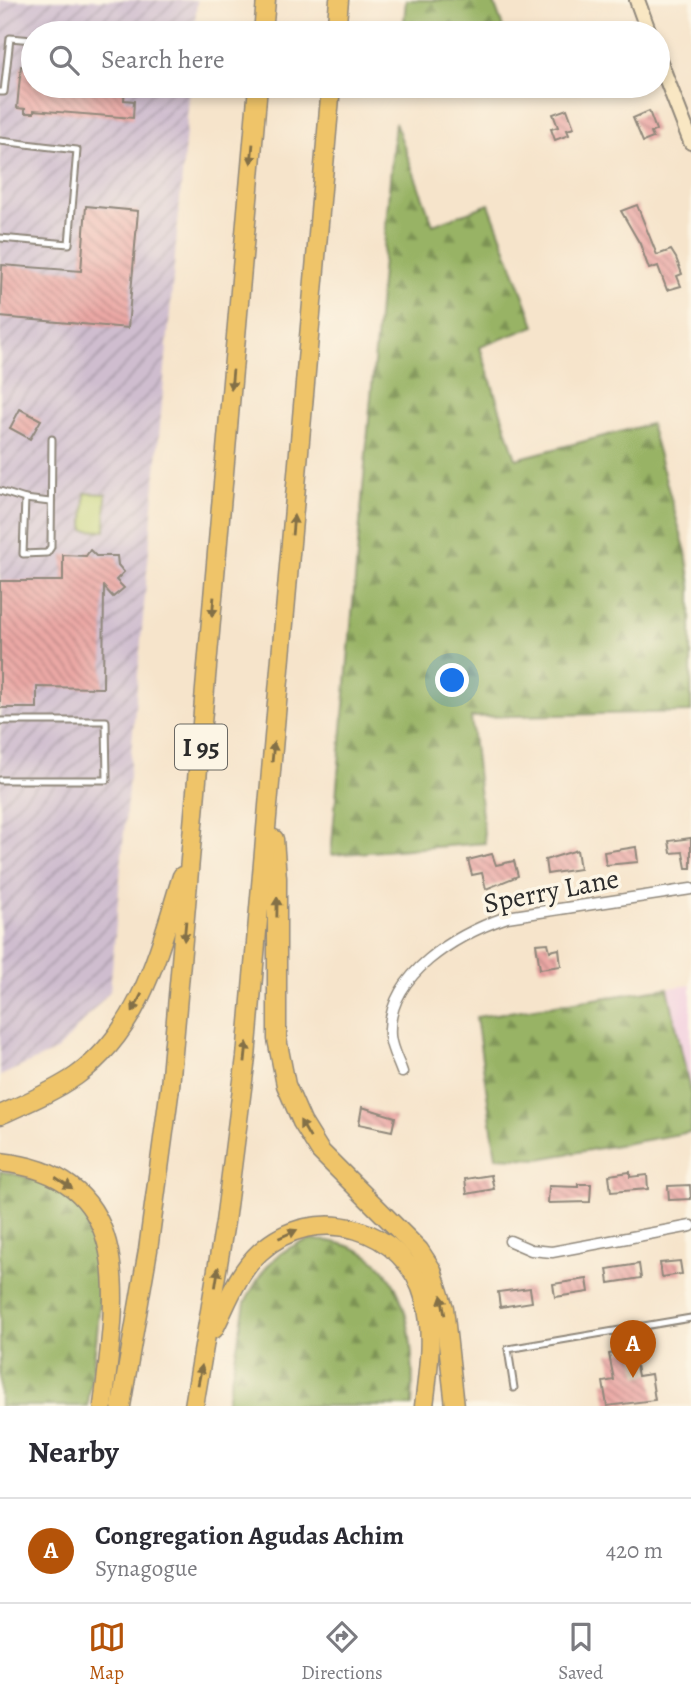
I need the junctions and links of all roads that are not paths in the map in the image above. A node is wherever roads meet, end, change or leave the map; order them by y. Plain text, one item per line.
1 (265, 0) edge
2 (339, 0) edge
3 (636, 0) edge
4 (264, 21) edge
5 (337, 21) edge
6 (644, 21) edge
7 (21, 39) edge
8 (670, 88) edge
9 (0, 92) edge
10 (257, 98) edge
11 (330, 98) edge
12 (0, 141) edge
13 (691, 142) edge
14 (0, 238) edge
15 (52, 439) dead end
16 (0, 491) edge
17 (25, 499) junction
18 (50, 502) junction
19 (0, 721) edge
20 (0, 780) edge
21 (270, 787) junction
22 (192, 846) junction
23 (691, 890) edge
24 (402, 1072) dead end
25 (0, 1115) edge
26 (0, 1162) edge
27 (691, 1226) edge
28 (510, 1241) dead end
29 (691, 1318) edge
30 (206, 1345) junction
31 (450, 1373) junction
32 (514, 1388) dead end
33 (425, 1402) edge
34 (103, 1406) edge
35 (121, 1406) edge
36 (194, 1406) edge
37 (450, 1406) edge
38 (455, 1406) edge

1 - 4 highway
2 - 5 highway
3 - 6 main road
7 - 9 lane
8 - 13 main road
10 -> 22 highway, I 95
21 -> 11 highway
12 - 14 lane
15 - 18 lane
16 - 17 lane
17 - 18 lane
17 - 18 lane
19 - 20 lane
30 -> 21 highway
31 -> 21 highway
22 -> 25 highway
22 -> 35 highway, I 95
23 - 24 street, Sperry Lane
26 -> 34 highway
27 - 28 street
29 - 32 lane
30 -> 33 highway
36 -> 30 highway
31 - 37 highway
31 - 38 highway

